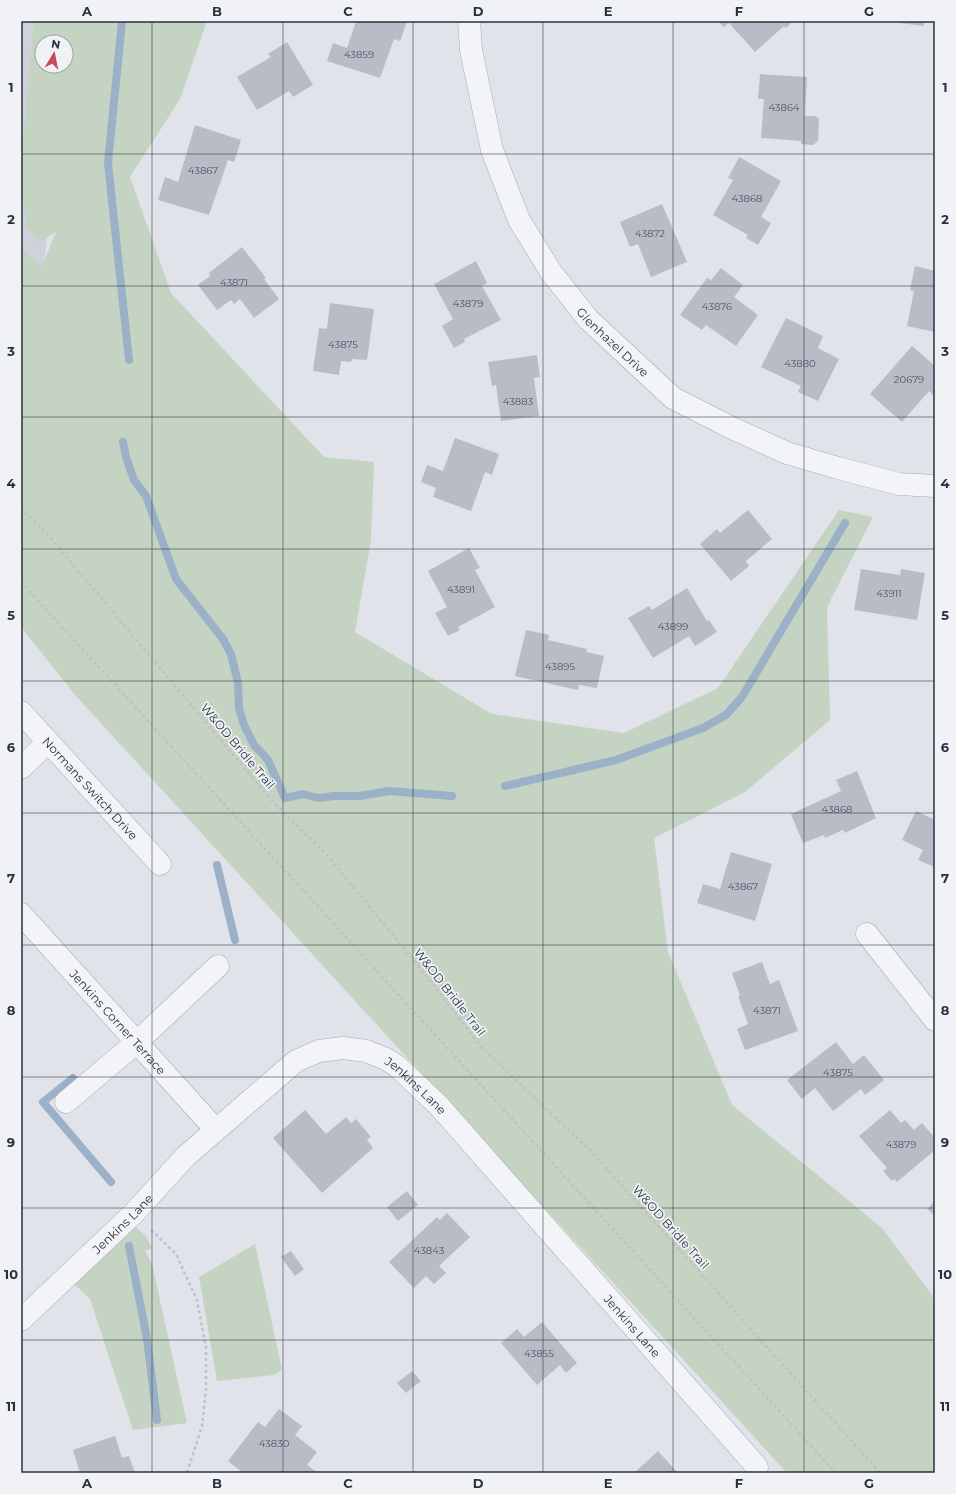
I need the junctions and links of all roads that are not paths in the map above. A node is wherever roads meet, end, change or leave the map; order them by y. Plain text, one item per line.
1 (469, 21) edge
2 (935, 486) edge
3 (21, 712) edge
4 (48, 742) junction
5 (21, 768) edge
6 (160, 864) dead end
7 (21, 914) edge
8 (867, 934) dead end
9 (218, 966) dead end
10 (935, 1020) edge
11 (137, 1042) junction
12 (66, 1102) dead end
13 (215, 1130) junction
14 (21, 1320) edge
15 (757, 1467) dead end

1 - 2 street, Glenhazel Drive
3 - 4 street, Normans Switch Drive
4 - 5 street
4 - 6 street, Normans Switch Drive
7 - 11 street, Jenkins Corner Terrace
8 - 10 street
9 - 11 street
11 - 12 street
11 - 13 street, Jenkins Corner Terrace
13 - 14 street, Jenkins Lane
13 - 15 street, Jenkins Lane

